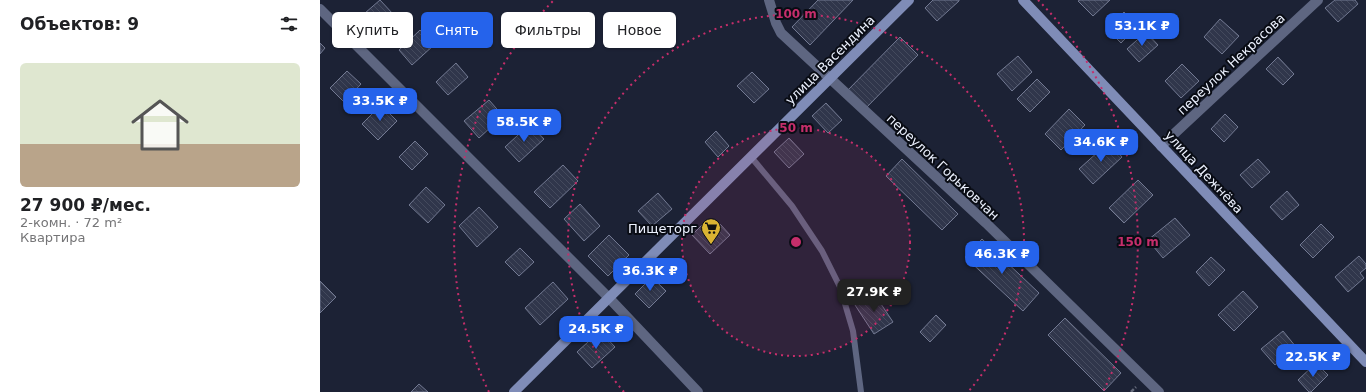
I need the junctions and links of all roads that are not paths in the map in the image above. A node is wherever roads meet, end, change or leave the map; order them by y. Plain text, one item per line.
1 (769, 0) edge
2 (909, 0) edge
3 (1023, 0) edge
4 (1318, 0) edge
5 (320, 9) edge
6 (829, 79) junction
7 (1161, 146) junction
8 (752, 157) junction
9 (610, 299) junction
10 (1366, 362) edge
11 (514, 392) edge
12 (698, 392) edge
13 (861, 392) edge
14 (1160, 392) edge

1 - 6 street, переулок Горьковчан
2 - 6 street, улица Васендина
3 - 7 street, улица Дежнёва
4 - 7 street, переулок Некрасова
5 - 9 street
6 - 8 street, улица Васендина
6 - 14 street, переулок Горьковчан
7 - 10 street, улица Дежнёва
8 - 9 street, улица Васендина
8 - 13 lane
9 - 11 street, улица Васендина
9 - 12 street

